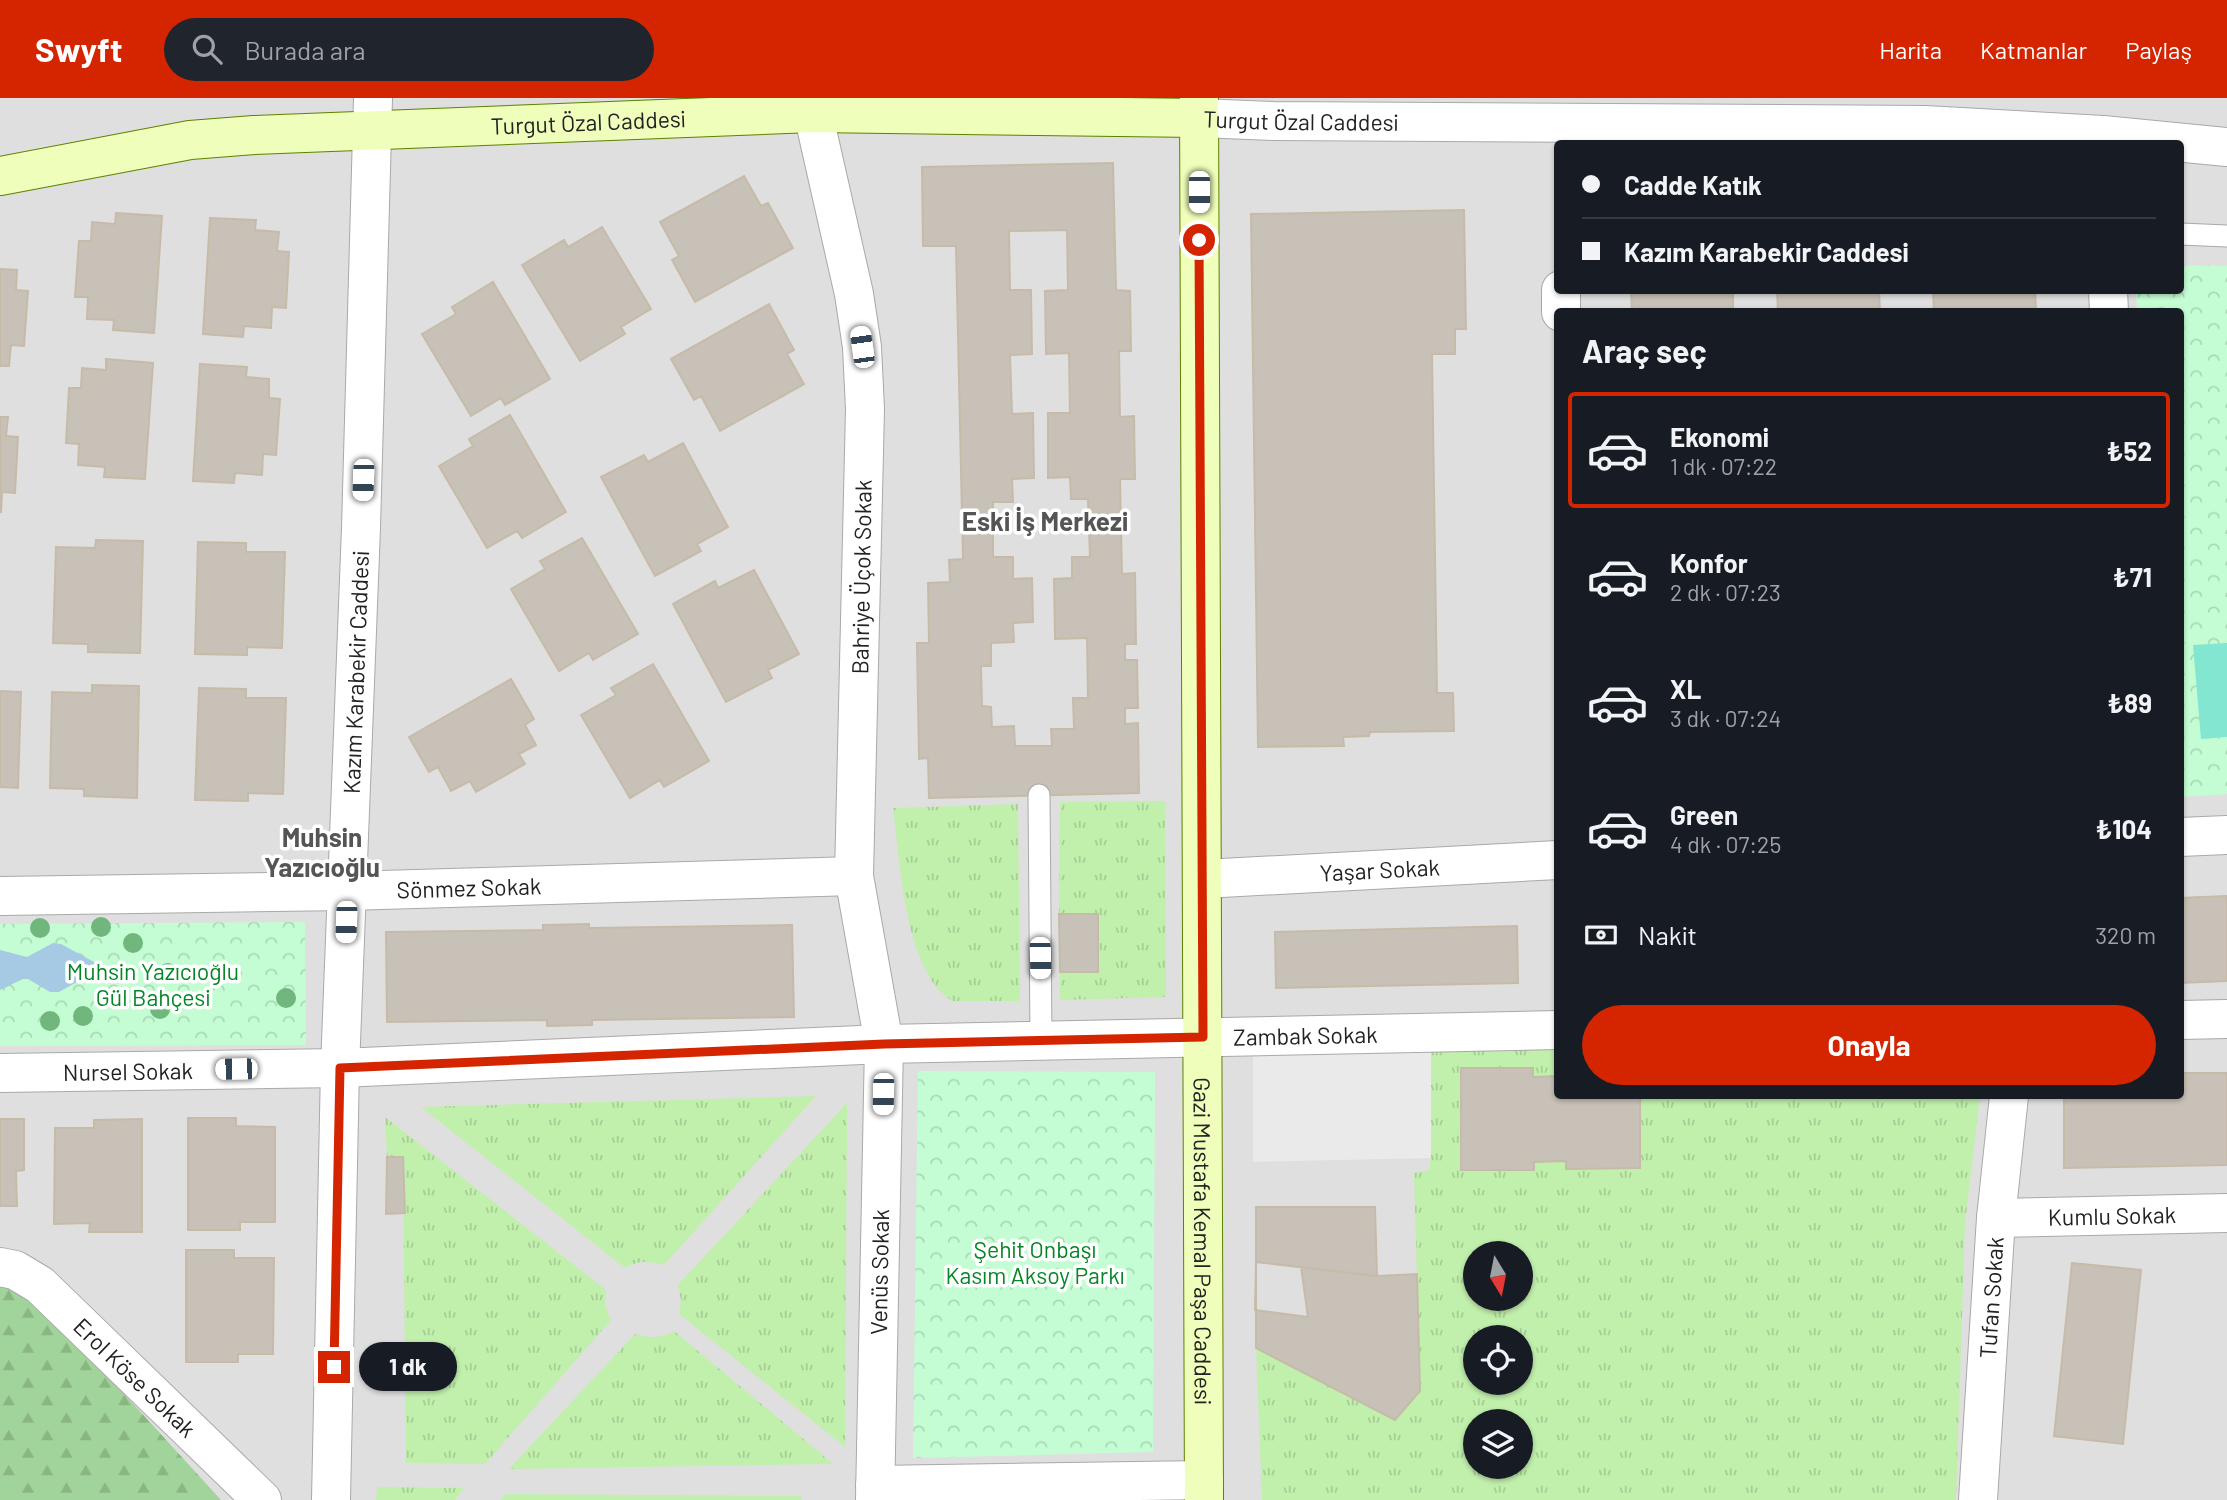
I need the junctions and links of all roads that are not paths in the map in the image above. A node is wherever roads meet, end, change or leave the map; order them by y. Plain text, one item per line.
1 (815, 106) edge
2 (1199, 108) edge
3 (372, 115) edge
4 (1559, 133) edge
5 (1754, 134) edge
6 (2103, 139) edge
7 (2184, 144) edge
8 (2227, 147) edge
9 (0, 176) edge
10 (2184, 234) edge
11 (2227, 236) edge
12 (1039, 795) dead end
13 (2227, 835) edge
14 (2184, 837) edge
15 (1554, 860) edge
16 (854, 876) junction
17 (1203, 879) junction
18 (347, 891) junction
19 (0, 896) edge
20 (2227, 1019) edge
21 (2184, 1020) edge
22 (1554, 1030) edge
23 (1203, 1037) junction
24 (1041, 1040) junction
25 (884, 1044) junction
26 (340, 1068) junction
27 (0, 1073) edge
28 (2009, 1099) edge
29 (2227, 1213) edge
30 (1996, 1218) junction
31 (0, 1266) edge
32 (1204, 1490) edge
33 (1035, 1491) edge
34 (875, 1492) edge
35 (262, 1500) edge
36 (331, 1500) edge
37 (1978, 1500) edge

1 - 2 street, Turgut Özal Caddesi
1 - 3 street, Turgut Özal Caddesi
1 - 16 street, Bahriye Üçok Sokak
2 - 4 street, Turgut Özal Caddesi
2 - 17 street, Gazi Mustafa Kemal Paşa Caddesi
3 - 9 street, Turgut Özal Caddesi
3 - 18 street, Kazım Karabekir Caddesi
4 - 5 street, Turgut Özal Caddesi
5 - 6 street, Turgut Özal Caddesi
7 - 8 street, Turgut Özal Caddesi
10 - 11 lane
12 - 24 lane
13 - 14 street
15 - 17 street, Yaşar Sokak
16 - 18 street, Sönmez Sokak
16 - 25 street, Bahriye Üçok Sokak
17 - 23 street, Gazi Mustafa Kemal Paşa Caddesi
18 - 19 street, Sönmez Sokak
18 - 26 street, Kazım Karabekir Caddesi
20 - 21 street
22 - 23 street, Zambak Sokak
23 - 24 street, Zambak Sokak
23 - 32 street, Gazi Mustafa Kemal Paşa Caddesi
24 - 25 street, Zambak Sokak
25 - 26 street, Nursel Sokak
25 - 34 street, Venüs Sokak
26 - 27 street, Nursel Sokak
26 - 36 street, Kazım Karabekir Caddesi
28 - 30 street, Tufan Sokak
29 - 30 street, Kumlu Sokak
30 - 37 street, Tufan Sokak
31 - 35 street, Erol Köse Sokak
32 - 33 street
33 - 34 street

